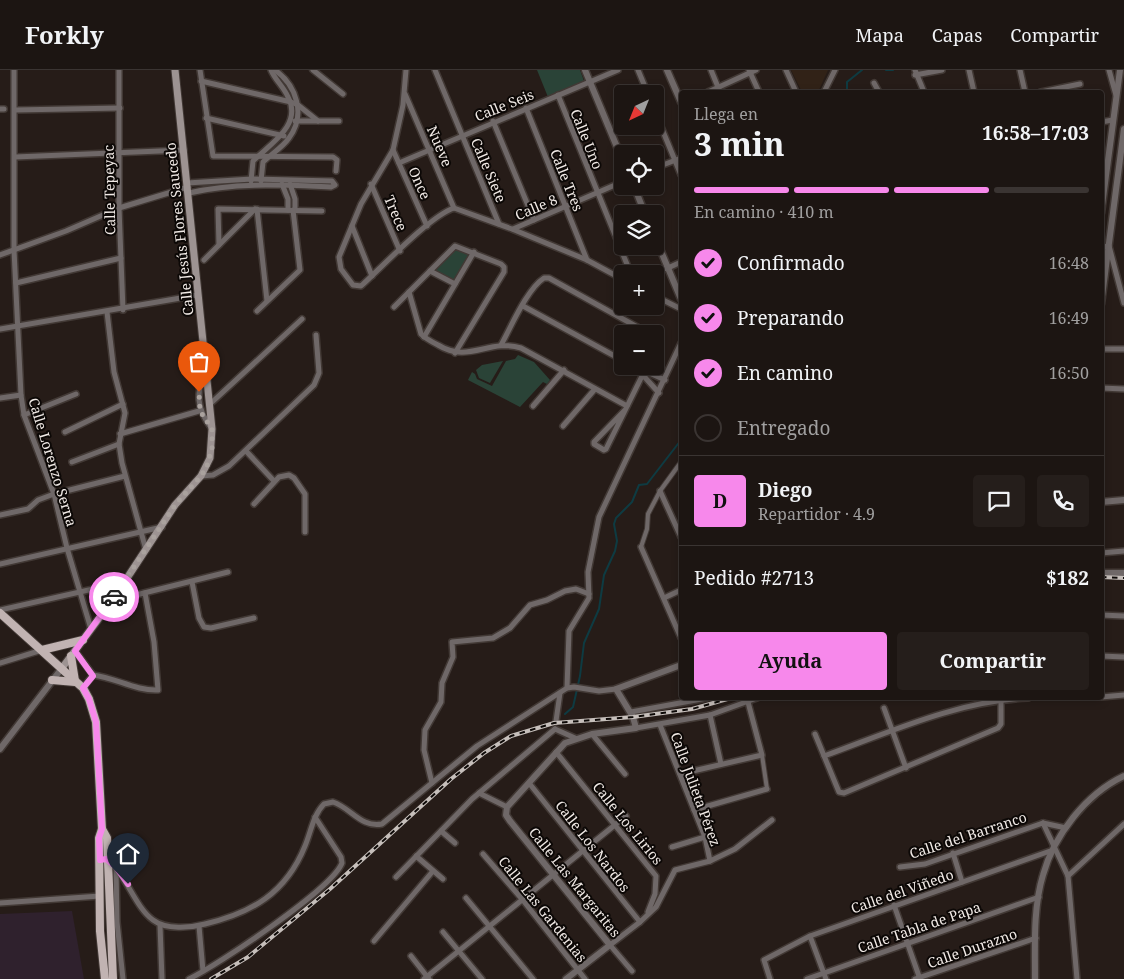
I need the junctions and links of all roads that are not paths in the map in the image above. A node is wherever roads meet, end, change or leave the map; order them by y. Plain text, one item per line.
1 (14, 70) edge
2 (119, 70) edge
3 (175, 70) edge
4 (200, 70) edge
5 (271, 70) edge
6 (275, 70) edge
7 (313, 70) edge
8 (406, 70) edge
9 (435, 70) edge
10 (585, 70) edge
11 (618, 70) edge
12 (638, 70) edge
13 (667, 70) edge
14 (711, 70) edge
15 (786, 70) edge
16 (835, 70) edge
17 (942, 70) edge
18 (969, 70) edge
19 (1020, 70) edge
20 (1109, 70) edge
21 (1120, 70) edge
22 (751, 71) edge
23 (915, 72) edge
24 (202, 81) junction
25 (590, 82) junction
26 (874, 83) dead end
27 (1080, 84) dead end
28 (644, 85) edge
29 (719, 90) edge
30 (758, 90) edge
31 (795, 90) edge
32 (825, 90) edge
33 (878, 90) edge
34 (923, 90) edge
35 (974, 90) edge
36 (1025, 90) edge
37 (1051, 90) edge
38 (405, 92) junction
39 (343, 94) dead end
40 (558, 95) junction
41 (1116, 96) junction
42 (679, 97) edge
43 (291, 102) junction
44 (298, 105) junction
45 (120, 108) junction
46 (526, 108) junction
47 (15, 110) junction
48 (206, 118) junction
49 (290, 120) junction
50 (1113, 120) junction
51 (318, 121) junction
52 (493, 121) junction
53 (297, 122) junction
54 (339, 122) dead end
55 (1104, 122) edge
56 (1124, 129) edge
57 (664, 134) edge
58 (282, 135) junction
59 (462, 135) junction
60 (288, 139) junction
61 (616, 145) edge
62 (430, 149) junction
63 (184, 150) junction
64 (393, 150) junction
65 (119, 154) junction
66 (15, 157) junction
67 (258, 157) junction
68 (268, 157) junction
69 (679, 159) edge
70 (675, 160) junction
71 (399, 163) junction
72 (1104, 163) edge
73 (664, 164) edge
74 (679, 170) edge
75 (336, 171) dead end
76 (287, 180) junction
77 (251, 181) junction
78 (261, 181) junction
79 (281, 182) junction
80 (371, 184) junction
81 (290, 186) junction
82 (614, 186) edge
83 (188, 187) junction
84 (597, 193) junction
85 (566, 206) junction
86 (119, 208) junction
87 (454, 208) junction
88 (256, 209) junction
89 (292, 210) junction
90 (322, 211) dead end
91 (534, 220) junction
92 (499, 224) junction
93 (352, 226) junction
94 (427, 226) junction
95 (512, 229) junction
96 (219, 245) junction
97 (1109, 246) junction
98 (1104, 247) edge
99 (14, 250) junction
100 (400, 251) junction
101 (474, 252) junction
102 (0, 255) edge
103 (663, 255) edge
104 (121, 258) junction
105 (204, 260) dead end
106 (588, 260) junction
107 (679, 263) edge
108 (627, 265) edge
109 (668, 268) junction
110 (664, 269) edge
111 (430, 271) junction
112 (614, 275) edge
113 (372, 276) junction
114 (1104, 282) edge
115 (16, 283) junction
116 (455, 284) junction
117 (409, 292) junction
118 (679, 294) edge
119 (198, 295) junction
120 (664, 300) edge
121 (267, 301) junction
122 (1124, 303) edge
123 (394, 306) dead end
124 (523, 306) junction
125 (679, 308) edge
126 (123, 310) junction
127 (257, 311) dead end
128 (107, 312) junction
129 (302, 319) dead end
130 (634, 325) edge
131 (16, 326) junction
132 (0, 329) edge
133 (316, 335) dead end
134 (424, 337) junction
135 (501, 345) junction
136 (679, 348) edge
137 (1104, 349) edge
138 (1124, 349) edge
139 (455, 353) junction
140 (614, 356) edge
141 (206, 362) junction
142 (564, 370) junction
143 (638, 375) edge
144 (644, 375) edge
145 (651, 375) edge
146 (665, 380) junction
147 (1104, 388) edge
148 (595, 389) junction
149 (1124, 390) edge
150 (659, 392) junction
151 (21, 394) junction
152 (76, 394) dead end
153 (0, 398) edge
154 (123, 404) junction
155 (210, 404) junction
156 (533, 406) dead end
157 (626, 408) junction
158 (200, 411) junction
159 (24, 415) junction
160 (563, 426) dead end
161 (212, 429) junction
162 (65, 432) dead end
163 (120, 434) junction
164 (119, 444) junction
165 (246, 451) junction
166 (72, 462) dead end
167 (679, 465) edge
168 (125, 476) junction
169 (201, 476) junction
170 (274, 482) junction
171 (660, 491) junction
172 (54, 494) junction
173 (1124, 500) edge
174 (1104, 502) edge
175 (254, 504) dead end
176 (0, 515) edge
177 (162, 527) junction
178 (140, 530) junction
179 (305, 532) dead end
180 (679, 533) edge
181 (641, 546) joint
182 (66, 548) junction
183 (146, 550) junction
184 (1124, 551) edge
185 (1104, 553) edge
186 (0, 564) edge
187 (228, 572) dead end
188 (1104, 573) edge
189 (1124, 573) edge
190 (124, 582) junction
191 (192, 582) junction
192 (79, 591) junction
193 (679, 591) edge
194 (145, 593) junction
195 (589, 594) junction
196 (664, 598) junction
197 (112, 601) junction
198 (0, 612) edge
199 (1104, 615) edge
200 (1124, 616) edge
201 (254, 618) dead end
202 (91, 630) junction
203 (679, 633) edge
204 (83, 640) junction
205 (42, 650) junction
206 (73, 654) junction
207 (1104, 656) edge
208 (1124, 657) edge
209 (0, 663) edge
210 (679, 667) edge
211 (62, 668) junction
212 (93, 676) junction
213 (52, 680) junction
214 (79, 684) junction
215 (567, 688) junction
216 (616, 689) junction
217 (560, 693) junction
218 (1124, 695) edge
219 (1104, 697) edge
220 (696, 700) edge
221 (752, 700) edge
222 (993, 700) edge
223 (1001, 700) edge
224 (748, 702) junction
225 (884, 708) dead end
226 (631, 712) junction
227 (710, 715) junction
228 (556, 724) junction
229 (660, 725) junction
230 (636, 728) junction
231 (892, 732) junction
232 (592, 734) junction
233 (815, 734) dead end
234 (575, 738) junction
235 (0, 749) edge
236 (556, 752) junction
237 (762, 755) junction
238 (824, 756) junction
239 (721, 764) junction
240 (906, 768) junction
241 (625, 774) dead end
242 (680, 774) junction
243 (1124, 776) edge
244 (432, 783) junction
245 (529, 783) junction
246 (767, 789) joint
247 (479, 793) junction
248 (507, 806) junction
249 (694, 810) junction
250 (626, 816) dead end
251 (315, 818) junction
252 (772, 820) dead end
253 (1043, 823) junction
254 (615, 824) junction
255 (1124, 824) edge
256 (1066, 828) junction
257 (441, 831) junction
258 (705, 837) junction
259 (455, 843) dead end
260 (672, 847) dead end
261 (1054, 848) junction
262 (583, 849) junction
263 (953, 853) junction
264 (483, 854) dead end
265 (416, 856) junction
266 (104, 860) junction
267 (710, 861) junction
268 (116, 867) junction
269 (900, 868) dead end
270 (433, 871) junction
271 (554, 874) junction
272 (1068, 876) junction
273 (109, 877) junction
274 (396, 877) dead end
275 (443, 879) dead end
276 (962, 882) junction
277 (100, 886) junction
278 (100, 896) junction
279 (1038, 897) junction
280 (466, 898) dead end
281 (522, 899) junction
282 (0, 904) edge
283 (894, 905) junction
284 (646, 916) junction
285 (640, 922) junction
286 (110, 925) junction
287 (160, 925) junction
288 (199, 926) junction
289 (491, 926) junction
290 (443, 932) dead end
291 (810, 936) junction
292 (1036, 938) junction
293 (374, 941) dead end
294 (908, 942) junction
295 (610, 945) junction
296 (459, 951) junction
297 (411, 956) dead end
298 (578, 970) junction
299 (203, 971) junction
300 (632, 971) dead end
301 (823, 972) junction
302 (427, 978) edge
303 (919, 978) edge
304 (105, 979) edge
305 (113, 979) edge
306 (123, 979) edge
307 (162, 979) edge
308 (189, 979) edge
309 (482, 979) edge
310 (533, 979) edge
311 (566, 979) edge
312 (585, 979) edge
313 (770, 979) edge
314 (807, 979) edge
315 (826, 979) edge
316 (1035, 979) edge
317 (1077, 979) edge

1 - 47 street, Calle Lorenzo Serna
2 - 45 street, Calle Tepeyac
3 - 63 main road, Calle Jesús Flores Saucedo
4 - 24 street
5 - 43 street
6 - 44 street
7 - 39 street
8 - 38 street
9 - 59 street, Calle Siete
10 - 25 street
11 - 25 street, Calle Seis
12 - 28 street
13 - 42 street
14 - 29 street
15 - 31 street
16 - 32 street
17 - 23 street
18 - 35 street
19 - 36 street
20 - 41 street
21 - 41 street
22 - 29 street
22 - 30 street
23 - 34 street
24 - 43 street
24 - 48 street
25 - 40 street, Calle Seis
25 - 61 street
26 - 33 street
27 - 37 street
38 - 62 street, Nueve
38 - 64 street
40 - 46 street, Calle Seis
40 - 84 street, Calle Uno
41 - 50 street
43 - 44 street
43 - 49 street
44 - 51 street
44 - 53 street
45 - 47 street
45 - 65 street, Calle Tepeyac
46 - 52 street, Calle Seis
46 - 85 street, Calle Tres
47 - 66 street, Calle Lorenzo Serna
48 - 58 street
48 - 67 street
49 - 53 street
49 - 58 street
50 - 55 street
50 - 72 street
51 - 53 street
51 - 54 street
52 - 59 street, Calle Seis
52 - 91 street
53 - 60 street
56 - 97 street
57 - 70 street
58 - 60 street
58 - 67 street
59 - 62 street, Calle Seis
59 - 92 street, Calle Siete
60 - 68 street
62 - 71 street, Calle Seis
62 - 87 street, Nueve
63 - 65 street
63 - 83 main road, Calle Jesús Flores Saucedo
64 - 71 street, Once
64 - 80 street
65 - 66 street
65 - 86 street, Calle Tepeyac
66 - 99 street, Calle Lorenzo Serna
67 - 68 street
67 - 77 street
68 - 75 street
68 - 78 street
69 - 70 street
70 - 73 street
70 - 74 street
71 - 94 street, Once
76 - 79 street
76 - 81 street
76 - 81 street
77 - 78 street
77 - 83 street
77 - 83 street
78 - 79 street
79 - 81 street
79 - 89 street
80 - 93 street
80 - 100 street, Trece
81 - 89 street
82 - 84 street, Calle 8
83 - 86 street
83 - 119 main road, Calle Jesús Flores Saucedo
84 - 85 street, Calle 8
84 - 108 street, Calle Uno
85 - 91 street, Calle 8
85 - 106 street, Calle Tres
86 - 99 street
86 - 104 street, Calle Tepeyac
87 - 92 street
87 - 94 street
88 - 89 street
88 - 96 street
88 - 96 street
88 - 121 street
89 - 90 street
89 - 121 street
91 - 95 street, Calle 8
92 - 95 street
93 - 113 street
93 - 113 street
94 - 100 street
95 - 106 street
96 - 105 street
97 - 98 street
97 - 114 street
97 - 122 street
99 - 102 street
99 - 115 street, Calle Lorenzo Serna
100 - 113 street
101 - 111 street
101 - 116 street
101 - 139 street
103 - 109 street
104 - 115 street
104 - 126 street, Calle Tepeyac
106 - 112 street
107 - 109 street
109 - 110 street
109 - 118 street
111 - 116 street
111 - 117 street
115 - 131 street, Calle Lorenzo Serna
116 - 134 street
117 - 123 street
117 - 134 street
119 - 126 street
119 - 141 main road, Calle Jesús Flores Saucedo
120 - 125 street
121 - 127 street
124 - 130 street
124 - 135 street
124 - 140 street
126 - 128 street
128 - 131 street
128 - 154 street
129 - 155 street
131 - 132 street
131 - 151 street, Calle Lorenzo Serna
133 - 165 street
134 - 139 street
135 - 139 street
135 - 142 street
136 - 146 street
137 - 138 street
141 - 155 main road, Calle Jesús Flores Saucedo
141 - 158 street
142 - 148 street
142 - 156 street
143 - 157 street
144 - 150 street
145 - 146 street
146 - 150 street
147 - 149 street
148 - 157 street
148 - 160 street
150 - 195 street
151 - 153 street
151 - 159 street, Calle Lorenzo Serna
152 - 159 street
154 - 162 street
154 - 163 street
155 - 161 main road, Calle Jesús Flores Saucedo
157 - 157 street
158 - 161 street
158 - 163 street
159 - 172 street, Calle Lorenzo Serna
161 - 169 main road, Calle Jesús Flores Saucedo
163 - 164 street
164 - 166 street
164 - 168 street
165 - 169 street
165 - 170 street
167 - 171 street
168 - 172 street
168 - 178 street
169 - 177 main road, Calle Jesús Flores Saucedo
170 - 175 street
170 - 179 street
171 - 180 street
171 - 181 street
172 - 176 street
172 - 182 street, Calle Lorenzo Serna
173 - 174 street
177 - 178 street
177 - 183 main road, Calle Jesús Flores Saucedo
178 - 182 street
178 - 183 street
181 - 196 street
182 - 186 street
182 - 192 street, Calle Lorenzo Serna
183 - 190 main road, Calle Jesús Flores Saucedo
184 - 185 street
187 - 191 street
188 - 189 street
190 - 192 street
190 - 197 main road, Calle Jesús Flores Saucedo
191 - 194 street
191 - 201 street
192 - 198 street
192 - 202 street, Calle Lorenzo Serna
193 - 196 street
194 - 197 street
194 - 212 street
195 - 215 street
195 - 244 street
196 - 203 street
197 - 202 main road, Calle Jesús Flores Saucedo
198 - 205 main road
199 - 200 street
202 - 204 main road, Calle Jesús Flores Saucedo
204 - 205 main road
204 - 206 main road, Calle Jesús Flores Saucedo
205 - 209 street
205 - 211 main road
206 - 211 main road, Calle Jesús Flores Saucedo
206 - 212 street
206 - 214 main road
207 - 208 street
210 - 216 street
211 - 213 street
211 - 214 main road
212 - 214 street
213 - 214 main road
213 - 235 street
214 - 266 main road
215 - 216 street
215 - 217 street
216 - 226 street
217 - 228 street
217 - 244 street
218 - 219 street
220 - 226 street
221 - 224 street
222 - 231 street
223 - 240 street
224 - 227 street
224 - 237 street
225 - 231 street
226 - 230 street
227 - 229 street
227 - 239 street
228 - 234 street
228 - 247 street
229 - 230 street
229 - 242 street, Calle Julieta Pérez
230 - 232 street
231 - 238 street
231 - 240 street
232 - 234 street
232 - 241 street
233 - 238 street
234 - 236 street
236 - 245 street
236 - 254 street, Calle Los Lirios
237 - 239 street
237 - 246 street
238 - 240 street
239 - 242 street
242 - 249 street, Calle Julieta Pérez
243 - 256 street
244 - 251 street
245 - 248 street
245 - 262 street, Calle Los Nardos
246 - 249 street
247 - 248 street
247 - 257 street
248 - 271 street, Calle Las Margaritas
249 - 258 street, Calle Julieta Pérez
250 - 254 street
251 - 288 street
251 - 299 street
252 - 267 street
253 - 256 street
253 - 261 street
253 - 263 street, Calle del Barranco
254 - 262 street
254 - 284 street, Calle Los Lirios
255 - 272 street
256 - 261 street
257 - 259 street
257 - 265 street
258 - 260 street
258 - 267 street, Calle Julieta Pérez
261 - 272 street
261 - 276 street, Calle del Viñedo
261 - 279 street
262 - 271 street
262 - 285 street, Calle Los Nardos
263 - 269 street, Calle del Barranco
263 - 276 street
264 - 281 street, Calle Las Gardenias
265 - 270 street
265 - 274 street
266 - 268 street
266 - 273 main road
266 - 277 main road
267 - 284 street
268 - 287 street
268 - 306 street
270 - 275 street
270 - 293 street
271 - 281 street
271 - 295 street, Calle Las Margaritas
272 - 317 street
273 - 277 main road
273 - 286 main road
276 - 283 street, Calle del Viñedo
277 - 278 main road
277 - 286 main road
278 - 282 street
278 - 304 main road
279 - 292 street
279 - 294 street, Calle Tabla de Papa
280 - 289 street
281 - 289 street
281 - 298 street, Calle Las Gardenias
283 - 291 street, Calle del Viñedo
283 - 294 street
284 - 285 street
285 - 295 street
286 - 305 main road
287 - 288 street
287 - 307 street
288 - 299 street
289 - 296 street
289 - 310 street
290 - 296 street
291 - 301 street
291 - 313 street, Calle del Viñedo
292 - 303 street, Calle Durazno
292 - 316 street
294 - 301 street, Calle Tabla de Papa
294 - 303 street
295 - 298 street
295 - 300 street, Calle Las Margaritas
296 - 302 street
296 - 309 street
297 - 302 street
298 - 311 street
298 - 312 street, Calle Las Gardenias
299 - 308 street
301 - 314 street, Calle Tabla de Papa
301 - 315 street

